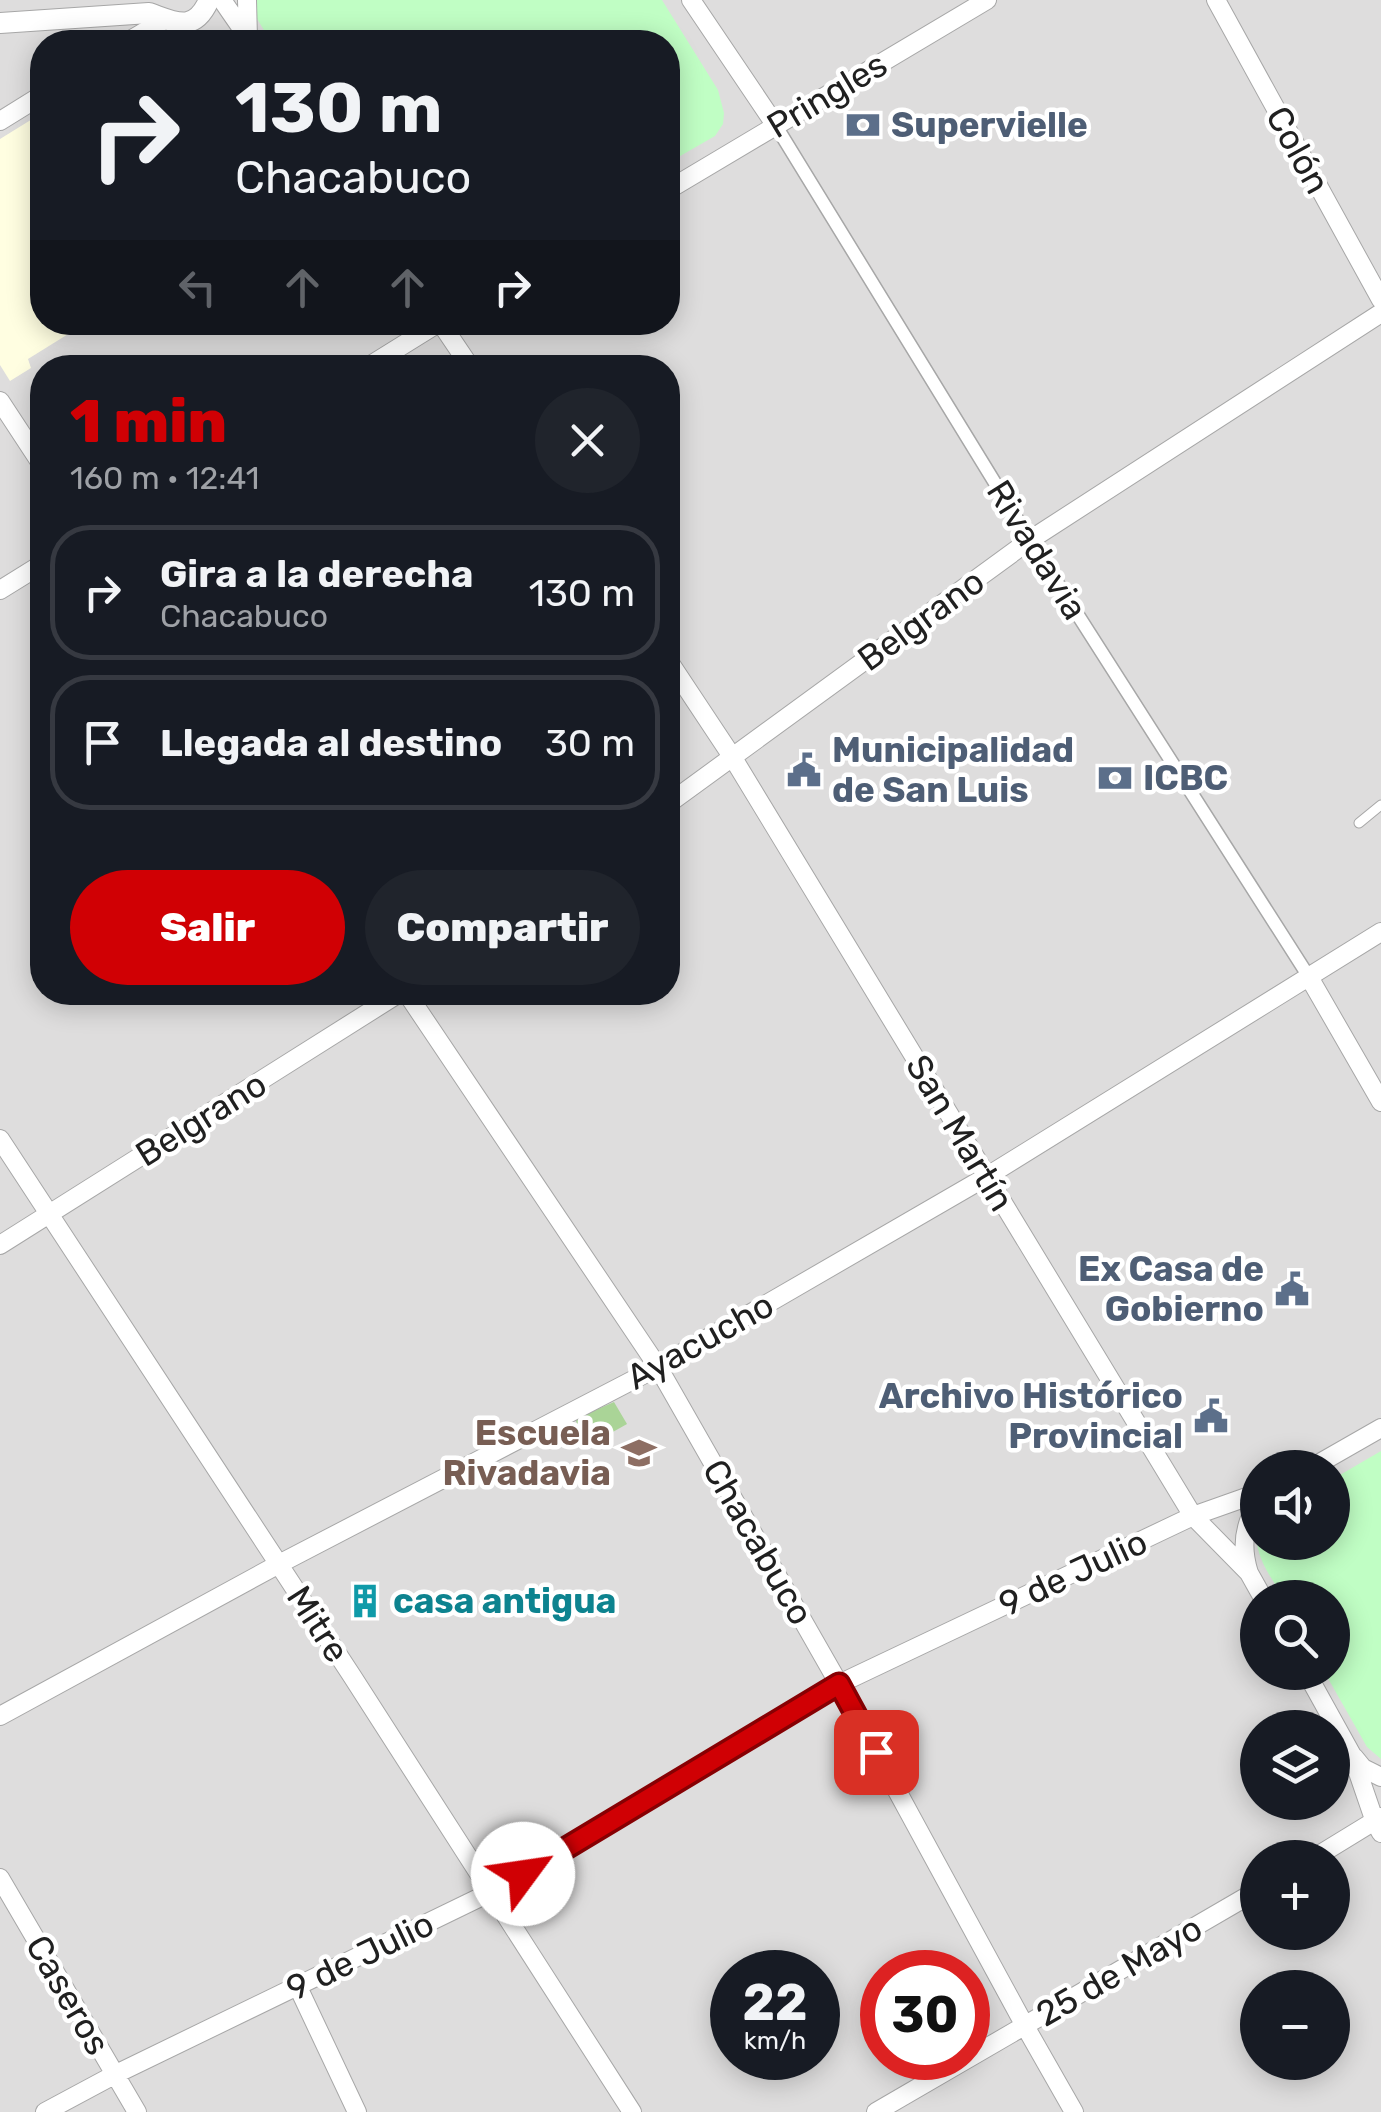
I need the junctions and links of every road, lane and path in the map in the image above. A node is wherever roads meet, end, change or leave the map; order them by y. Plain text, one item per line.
1 (209, 0) edge
2 (222, 0) edge
3 (247, 0) edge
4 (692, 0) edge
5 (987, 0) edge
6 (1216, 0) edge
7 (164, 20) junction
8 (0, 23) edge
9 (147, 30) edge
10 (243, 30) edge
11 (249, 30) edge
12 (30, 102) edge
13 (0, 121) edge
14 (776, 126) junction
15 (680, 183) edge
16 (1381, 300) edge
17 (1381, 313) edge
18 (419, 335) edge
19 (387, 355) edge
20 (0, 401) edge
21 (30, 446) edge
22 (1030, 540) junction
23 (30, 571) edge
24 (0, 590) edge
25 (680, 678) edge
26 (733, 758) junction
27 (680, 796) edge
28 (1381, 805) edge
29 (1359, 822) dead end
30 (1381, 932) edge
31 (1309, 977) junction
32 (382, 1005) edge
33 (412, 1005) edge
34 (1381, 1102) edge
35 (0, 1139) edge
36 (986, 1177) junction
37 (50, 1215) junction
38 (0, 1245) edge
39 (658, 1367) junction
40 (1381, 1428) edge
41 (1342, 1450) edge
42 (1240, 1499) edge
43 (1193, 1516) junction
44 (1245, 1560) edge
45 (278, 1564) junction
46 (1249, 1573) junction
47 (1253, 1580) edge
48 (839, 1684) junction
49 (1316, 1690) edge
50 (0, 1716) edge
51 (1352, 1755) junction
52 (1381, 1777) edge
53 (1379, 1824) edge
54 (1348, 1840) edge
55 (0, 1878) edge
56 (491, 1892) junction
57 (1240, 1900) edge
58 (298, 1987) junction
59 (1024, 2026) junction
60 (114, 2075) junction
61 (45, 2112) edge
62 (137, 2112) edge
63 (357, 2112) edge
64 (632, 2112) edge
65 (876, 2112) edge
66 (1074, 2112) edge

1 - 7 street
2 - 10 street
3 - 11 street
4 - 14 street, Rivadavia
5 - 14 street, Pringles
6 - 16 street, Colón
7 - 8 street
7 - 9 street
12 - 13 street
14 - 15 street, Pringles
14 - 22 street, Rivadavia
17 - 22 street, Belgrano
18 - 19 street
20 - 21 street
22 - 26 street, Belgrano
22 - 31 street, Rivadavia
23 - 24 street
25 - 26 street, San Martín
26 - 27 street, Belgrano
26 - 36 street, San Martín
28 - 29 lane
30 - 31 street, Ayacucho
31 - 34 street, Rivadavia
31 - 36 street, Ayacucho
32 - 37 street, Belgrano
33 - 39 street, Chacabuco
35 - 37 street, Mitre
36 - 39 street, Ayacucho
36 - 43 street, San Martín
37 - 38 street, Belgrano
37 - 45 street, Mitre
39 - 45 street, Ayacucho
39 - 48 street, Chacabuco
40 - 41 street
42 - 43 street, 9 de Julio
43 - 46 street, San Martín
43 - 48 street, 9 de Julio
44 - 46 street
45 - 50 street, Ayacucho
45 - 56 street, Mitre
46 - 47 street, San Martín
48 - 56 street, 9 de Julio
48 - 59 street, Chacabuco
49 - 51 street
51 - 52 street
51 - 53 street
53 - 54 street
55 - 60 street, Caseros
56 - 58 street, 9 de Julio
56 - 64 street, Mitre
57 - 59 street, 25 de Mayo
58 - 60 street, 9 de Julio
58 - 63 street
59 - 65 street, 25 de Mayo
59 - 66 street, Chacabuco
60 - 61 street, 9 de Julio
60 - 62 street, Caseros

